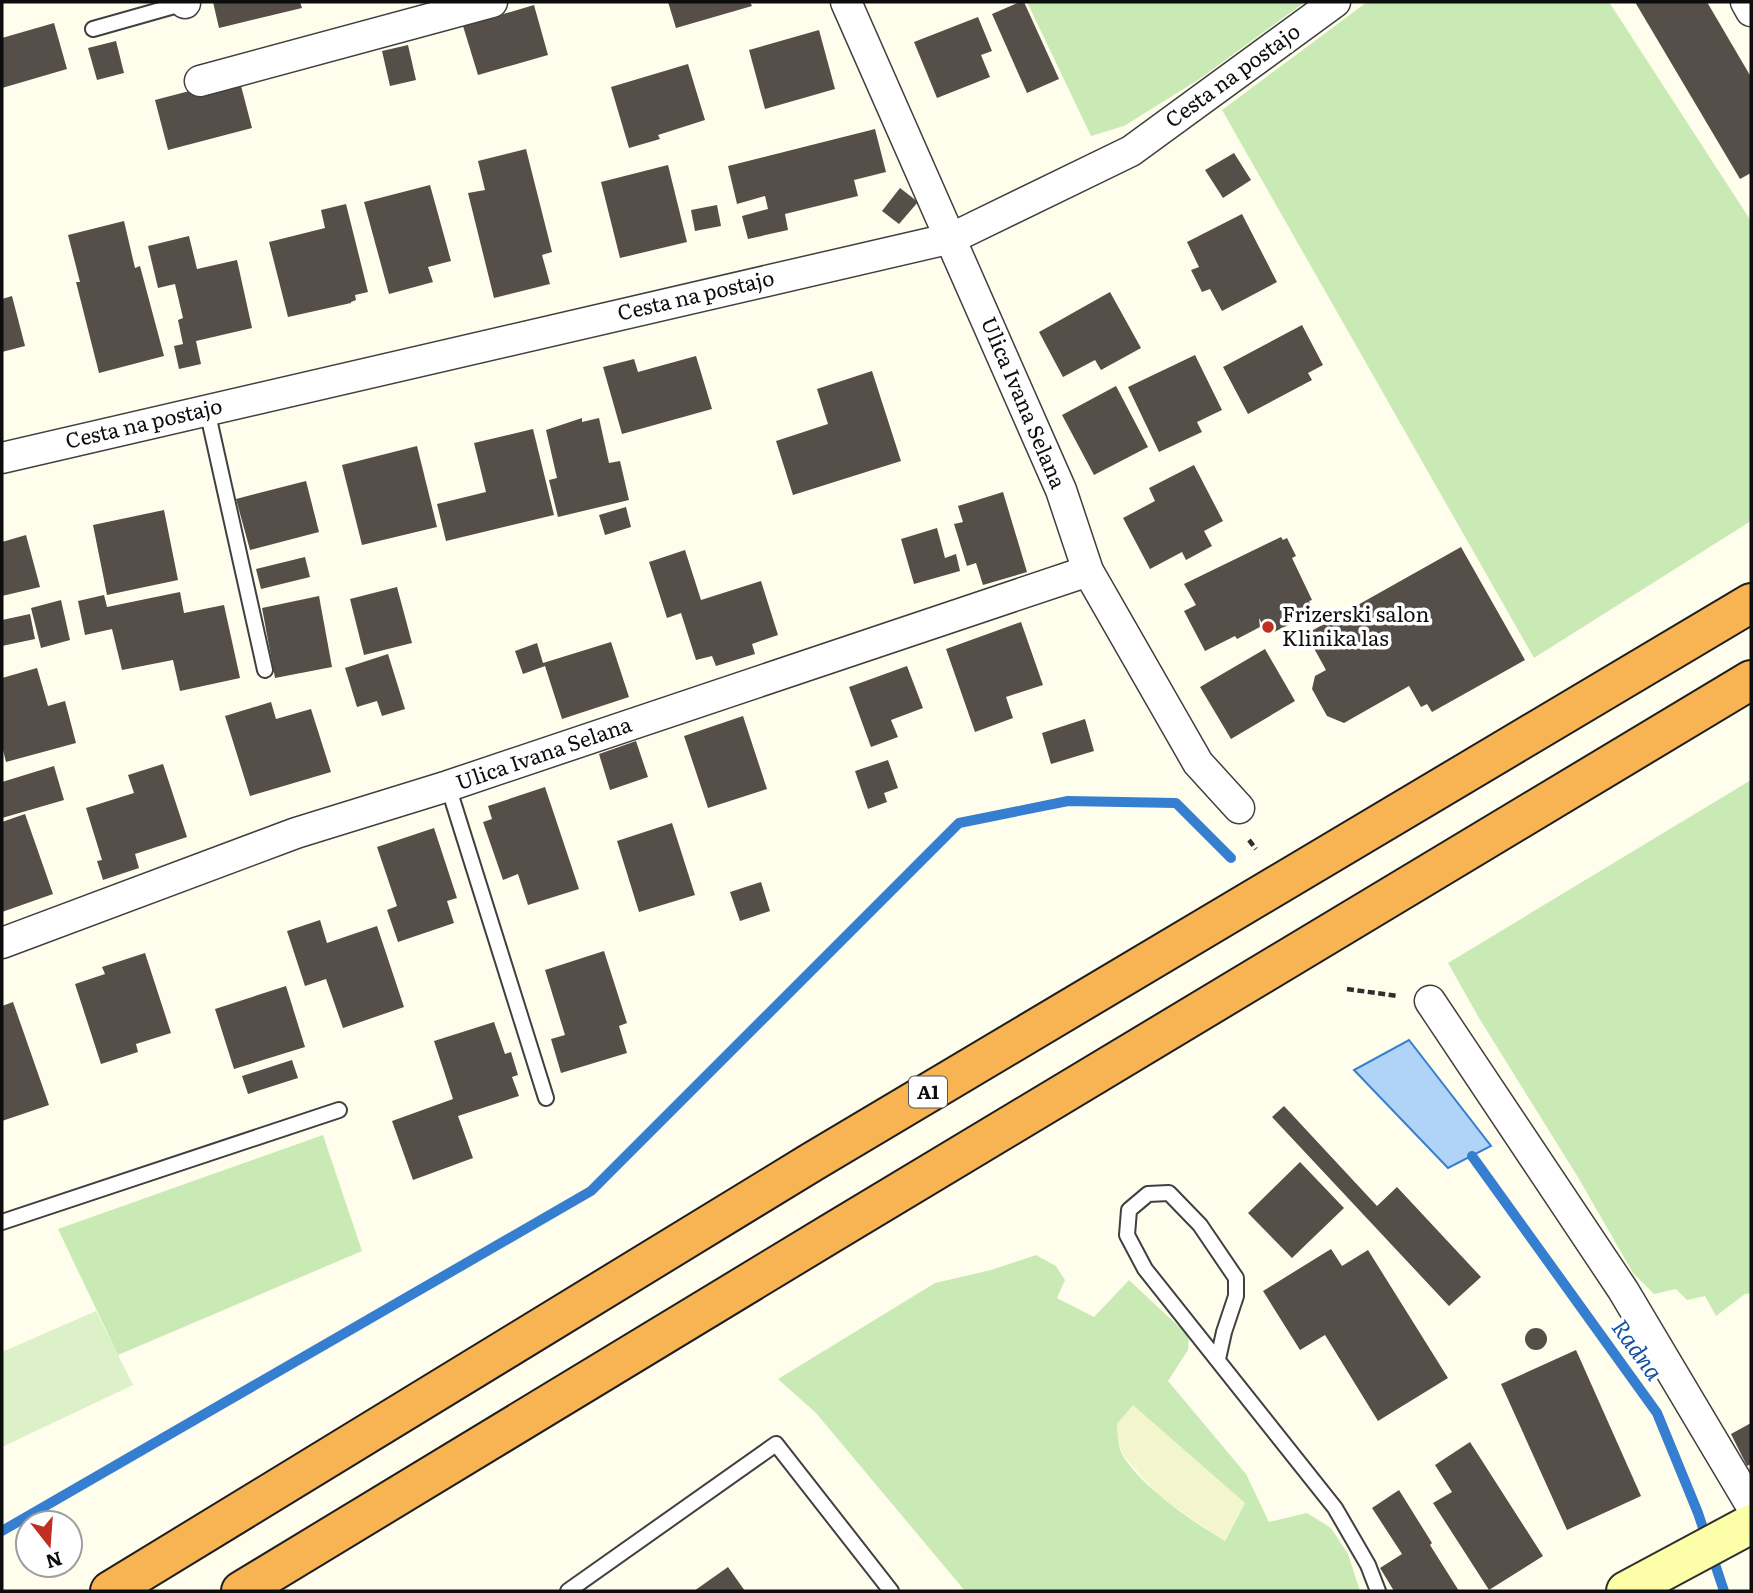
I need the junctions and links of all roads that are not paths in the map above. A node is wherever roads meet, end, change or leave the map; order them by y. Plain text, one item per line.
1 (185, 2) edge
2 (492, 2) edge
3 (846, 2) edge
4 (1335, 2) edge
5 (1746, 2) edge
6 (1751, 11) edge
7 (93, 29) dead end
8 (200, 81) dead end
9 (952, 237) junction
10 (207, 410) junction
11 (2, 457) edge
12 (1088, 571) junction
13 (1751, 603) edge
14 (265, 670) dead end
15 (1751, 680) edge
16 (448, 786) junction
17 (1238, 808) dead end
18 (2, 943) edge
19 (1430, 1000) road end
20 (546, 1098) dead end
21 (339, 1110) dead end
22 (2, 1222) edge
23 (1218, 1359) junction
24 (1751, 1505) edge
25 (1724, 1538) edge
26 (110, 1591) edge
27 (241, 1591) edge
28 (568, 1591) edge
29 (891, 1591) edge
30 (1378, 1591) edge
31 (1626, 1591) edge

1 - 7 lane
2 - 8 street
3 - 9 street, Ulica Ivana Selana
4 - 9 street, Cesta na postajo
5 - 6 street
9 - 10 street, Cesta na postajo
9 - 12 street, Ulica Ivana Selana
10 - 11 street, Cesta na postajo
10 - 14 lane
12 - 16 street, Ulica Ivana Selana
12 - 17 street, Ulica Ivana Selana
13 - 26 highway, A1
15 - 27 highway
16 - 18 street, Ulica Ivana Selana
16 - 20 lane
19 - 24 street
21 - 22 lane
23 - 23 lane
23 - 30 lane
25 - 31 main road
28 - 29 lane

